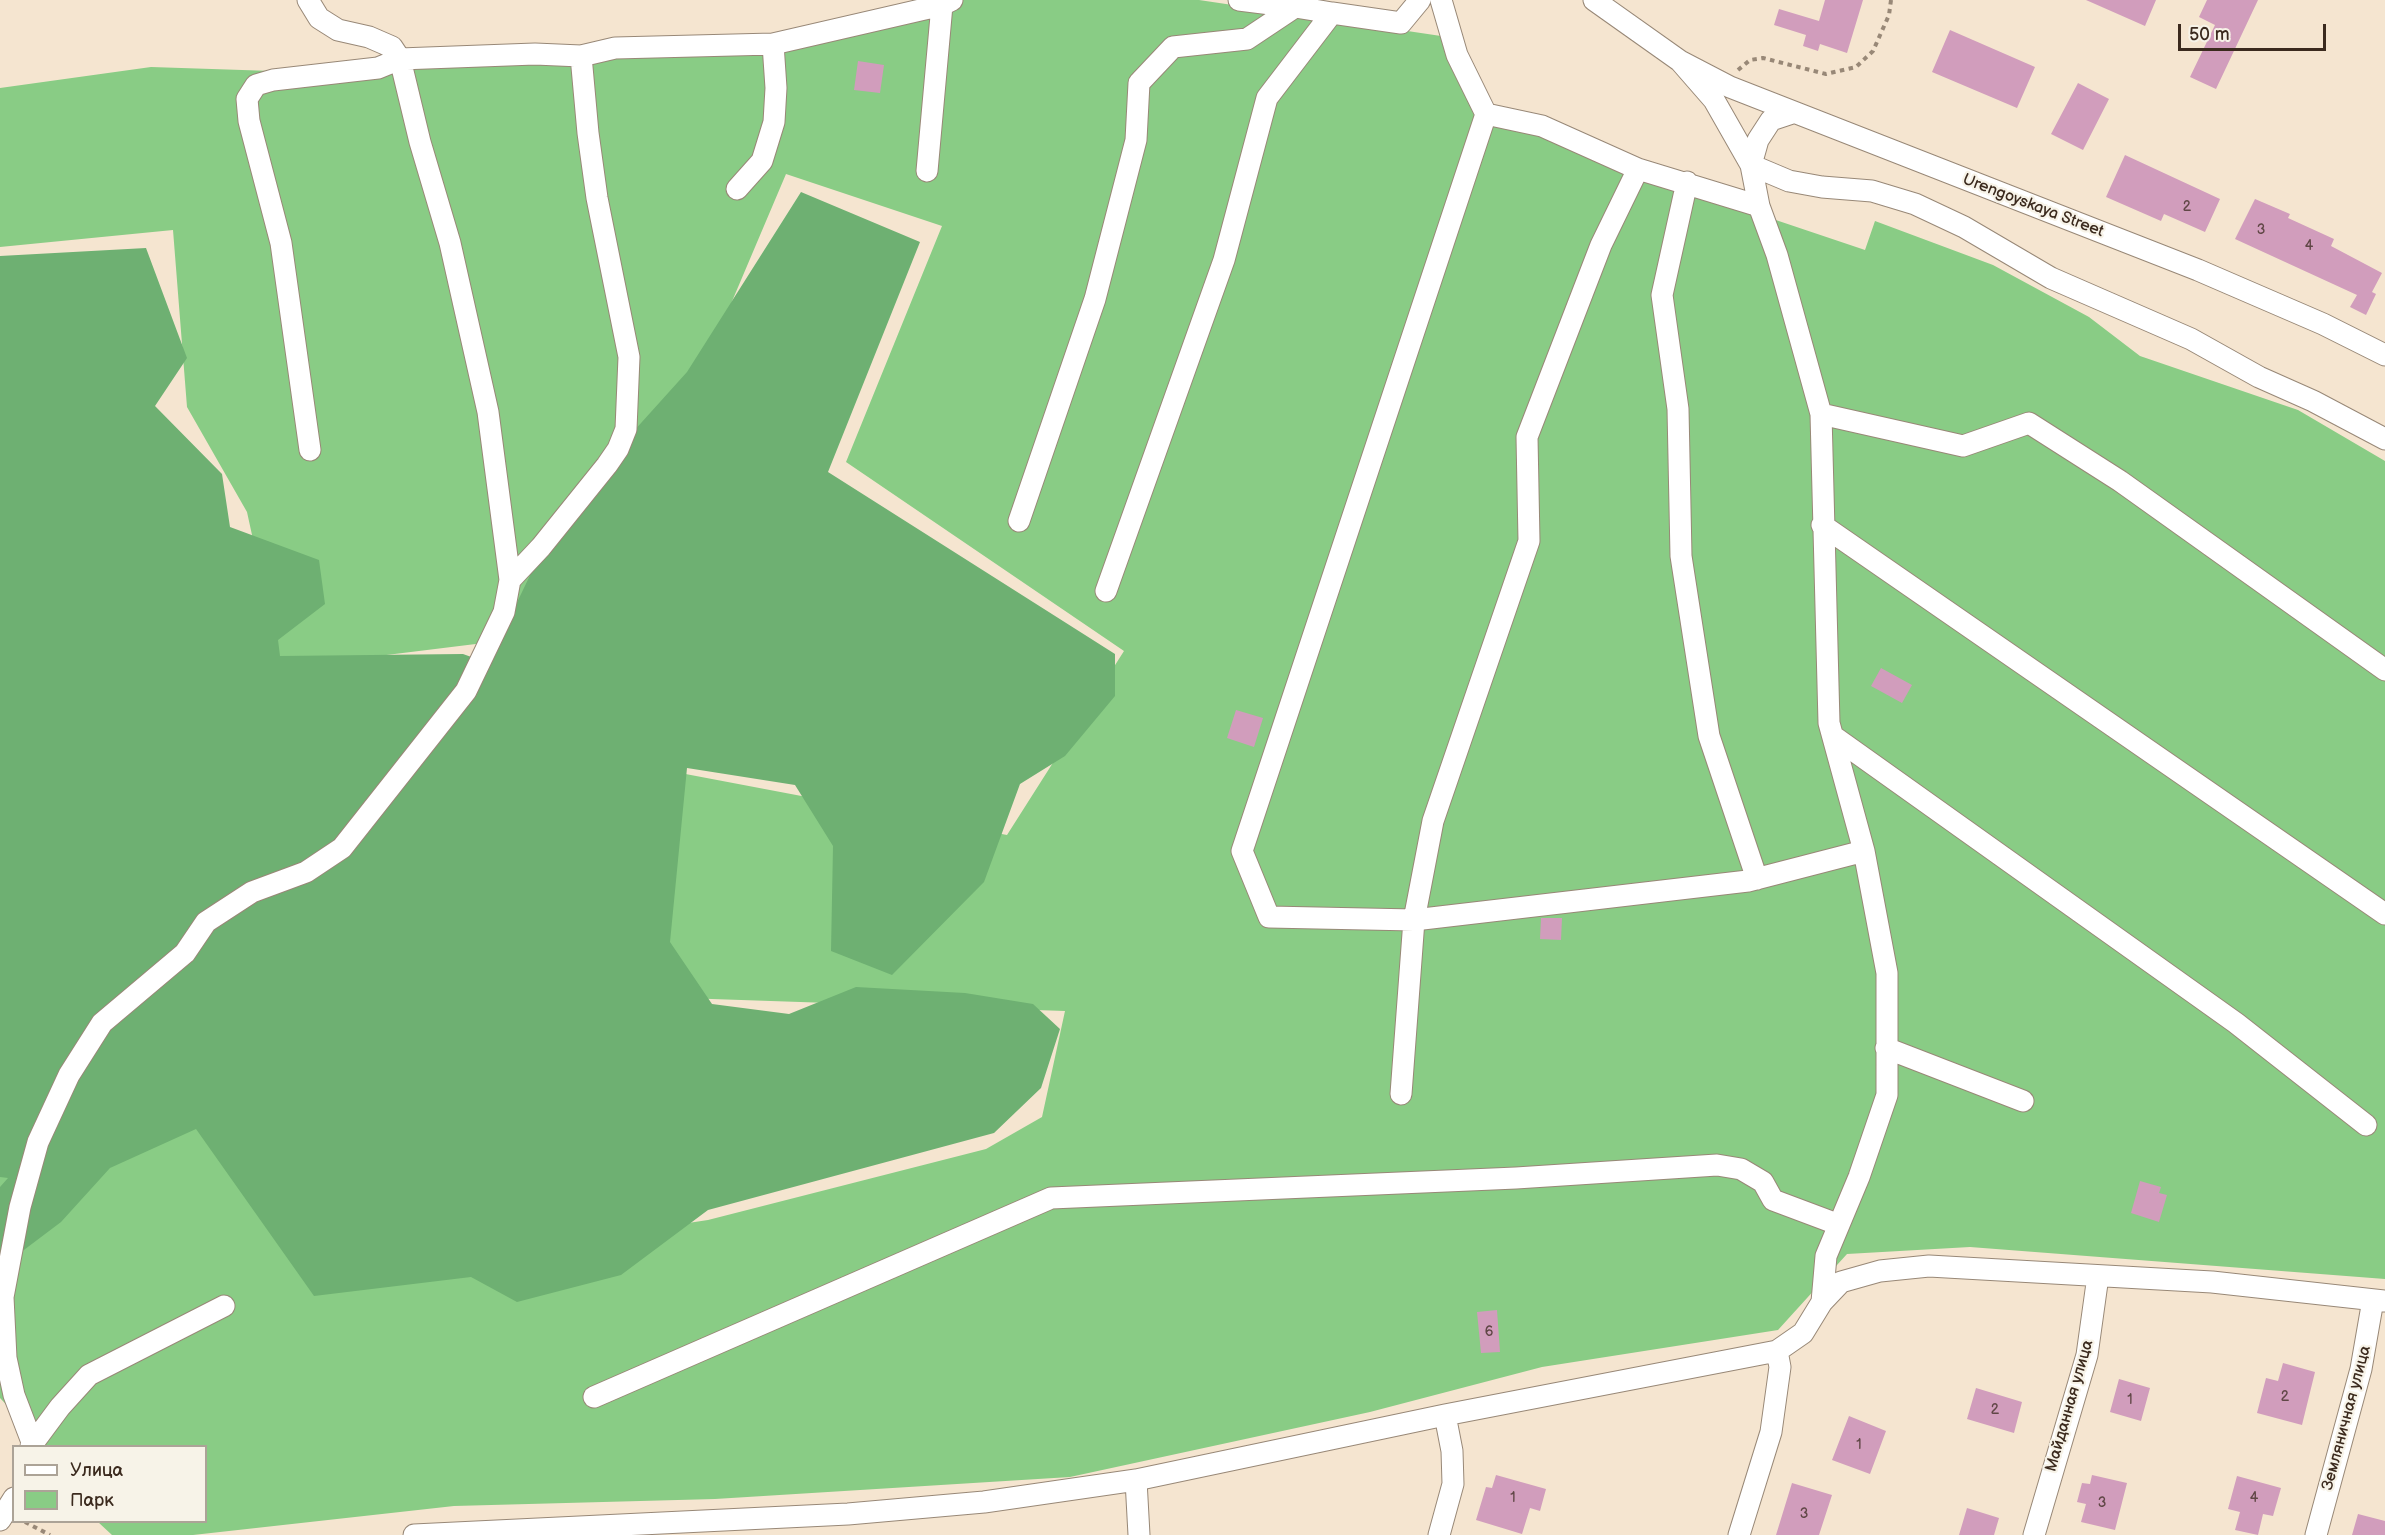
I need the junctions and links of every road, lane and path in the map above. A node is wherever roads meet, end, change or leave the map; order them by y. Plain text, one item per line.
1 (308, 0) edge
2 (1239, 0) edge
3 (1420, 0) edge
4 (1441, 0) edge
5 (1594, 0) edge
6 (1891, 0) edge
7 (947, 3) edge
8 (1295, 7) junction
9 (1332, 13) junction
10 (773, 44) junction
11 (581, 56) junction
12 (399, 58) junction
13 (1680, 61) junction
14 (1730, 87) junction
15 (1792, 113) junction
16 (1486, 114) junction
17 (1751, 165) junction
18 (1638, 169) junction
19 (927, 171) dead end
20 (1686, 182) junction
21 (737, 189) dead end
22 (1759, 206) junction
23 (2385, 355) edge
24 (1821, 414) junction
25 (2385, 439) edge
26 (310, 450) dead end
27 (1019, 521) dead end
28 (1822, 525) junction
29 (510, 580) junction
30 (1106, 591) dead end
31 (2385, 670) edge
32 (1833, 736) junction
33 (1864, 851) junction
34 (1756, 879) junction
35 (2385, 914) edge
36 (1414, 920) junction
37 (1886, 1048) junction
38 (1401, 1094) dead end
39 (2023, 1101) dead end
40 (2366, 1125) dead end
41 (1838, 1224) junction
42 (2098, 1276) junction
43 (2379, 1300) edge
44 (1822, 1302) junction
45 (224, 1306) dead end
46 (1777, 1351) junction
47 (594, 1397) dead end
48 (1445, 1415) junction
49 (31, 1444) edge
50 (1136, 1480) junction
51 (12, 1501) edge
52 (0, 1520) edge
53 (29, 1523) edge
54 (846, 1525) edge
55 (489, 1534) edge
56 (50, 1535) edge
57 (414, 1535) edge
58 (1139, 1535) edge
59 (1439, 1535) edge
60 (1739, 1535) edge
61 (2034, 1535) edge
62 (2316, 1535) edge

1 - 12 street
2 - 8 street
3 - 9 street
4 - 16 street
5 - 13 street
6 - 14 path
7 - 10 street
7 - 19 street
8 - 9 street
8 - 27 street
9 - 30 street
10 - 11 street
10 - 21 street
11 - 12 street
11 - 29 street
12 - 26 street
12 - 29 street
13 - 14 street, Urengoyskaya Street
13 - 17 street
14 - 15 street, Urengoyskaya Street
15 - 17 street
15 - 23 street, Urengoyskaya Street
16 - 18 street
16 - 36 street
17 - 22 street
17 - 25 street
18 - 20 street
18 - 36 street
20 - 22 street
20 - 34 street
22 - 24 street
24 - 28 street
24 - 31 street
28 - 32 street
28 - 35 street
29 - 49 street
32 - 33 street
32 - 40 street
33 - 34 street
33 - 37 street
34 - 36 street
36 - 38 street
37 - 39 street
37 - 41 street
41 - 44 street
41 - 47 street
42 - 43 street
42 - 44 street
42 - 61 street, Майданная улица
43 - 62 street, Земляничная улица
44 - 46 street
45 - 49 street
46 - 48 street
46 - 60 street
48 - 50 street
48 - 59 street
50 - 54 street
50 - 58 street
51 - 52 street
53 - 56 path
54 - 55 street
55 - 57 street

